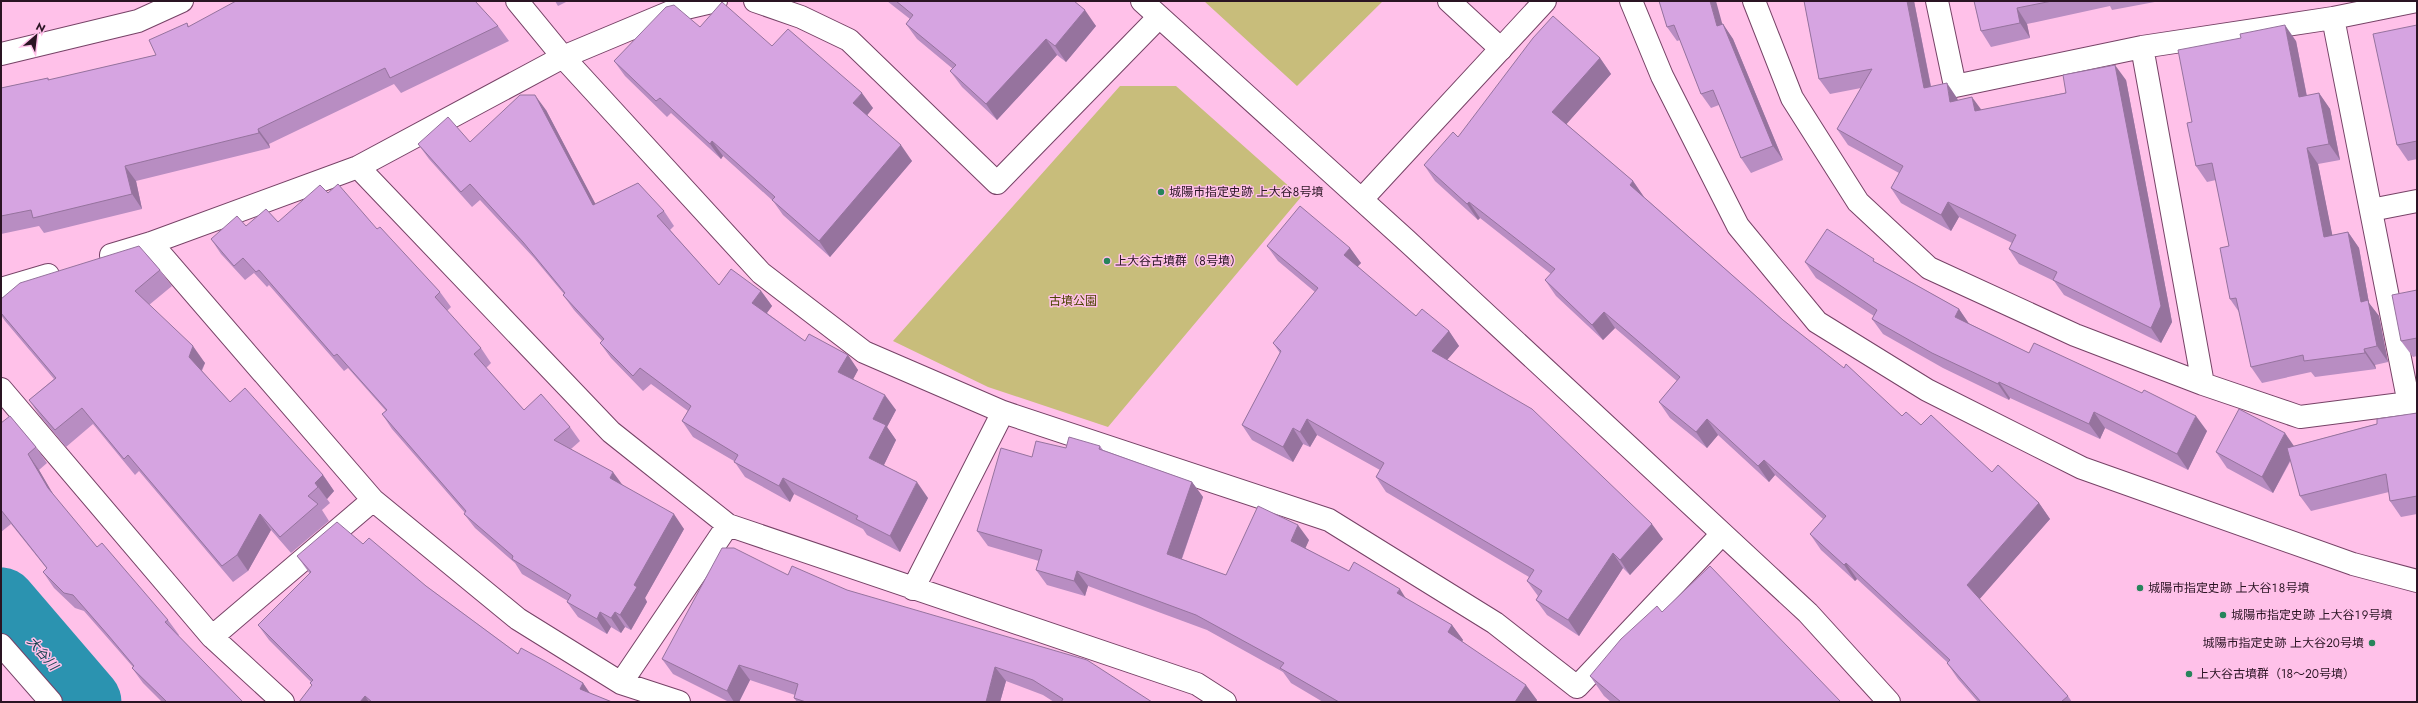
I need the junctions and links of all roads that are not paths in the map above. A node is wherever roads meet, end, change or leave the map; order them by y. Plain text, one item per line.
1 (182, 1) edge
2 (516, 1) edge
3 (716, 1) edge
4 (755, 1) edge
5 (1142, 1) edge
6 (1449, 1) edge
7 (1545, 1) edge
8 (1631, 1) edge
9 (1754, 1) edge
10 (1937, 1) edge
11 (2417, 1) edge
12 (1159, 17) junction
13 (2333, 18) junction
14 (2142, 47) junction
15 (1501, 49) junction
16 (1, 54) edge
17 (563, 57) junction
18 (358, 166) junction
19 (1362, 199) junction
20 (2417, 201) edge
21 (2371, 210) junction
22 (151, 243) junction
23 (91, 261) edge
24 (69, 268) edge
25 (1, 289) edge
26 (2203, 384) junction
27 (1, 389) edge
28 (2413, 403) edge
29 (1003, 412) junction
30 (373, 500) junction
31 (728, 525) junction
32 (1722, 534) junction
33 (2417, 581) edge
34 (913, 589) junction
35 (212, 637) junction
36 (1, 645) edge
37 (621, 683) junction
38 (51, 702) edge
39 (284, 702) edge
40 (679, 702) edge
41 (1225, 702) edge
42 (1889, 702) edge

1 - 16 street
2 - 17 street
3 - 17 street
4 - 12 street
5 - 12 street
6 - 15 street
7 - 15 street
8 - 33 street
9 - 26 street
10 - 14 street
11 - 13 street
12 - 19 street
13 - 14 street
13 - 21 street
14 - 26 street
15 - 19 street
17 - 18 street
17 - 29 street
18 - 22 street
18 - 31 street
19 - 32 street
20 - 21 street
21 - 28 street
22 - 23 street
22 - 30 street
24 - 25 street
26 - 28 street
27 - 35 street
29 - 32 street
29 - 34 street
30 - 35 street
30 - 37 street
31 - 34 street
31 - 37 street
32 - 42 street
34 - 41 street
35 - 39 street
36 - 38 street
37 - 40 street

